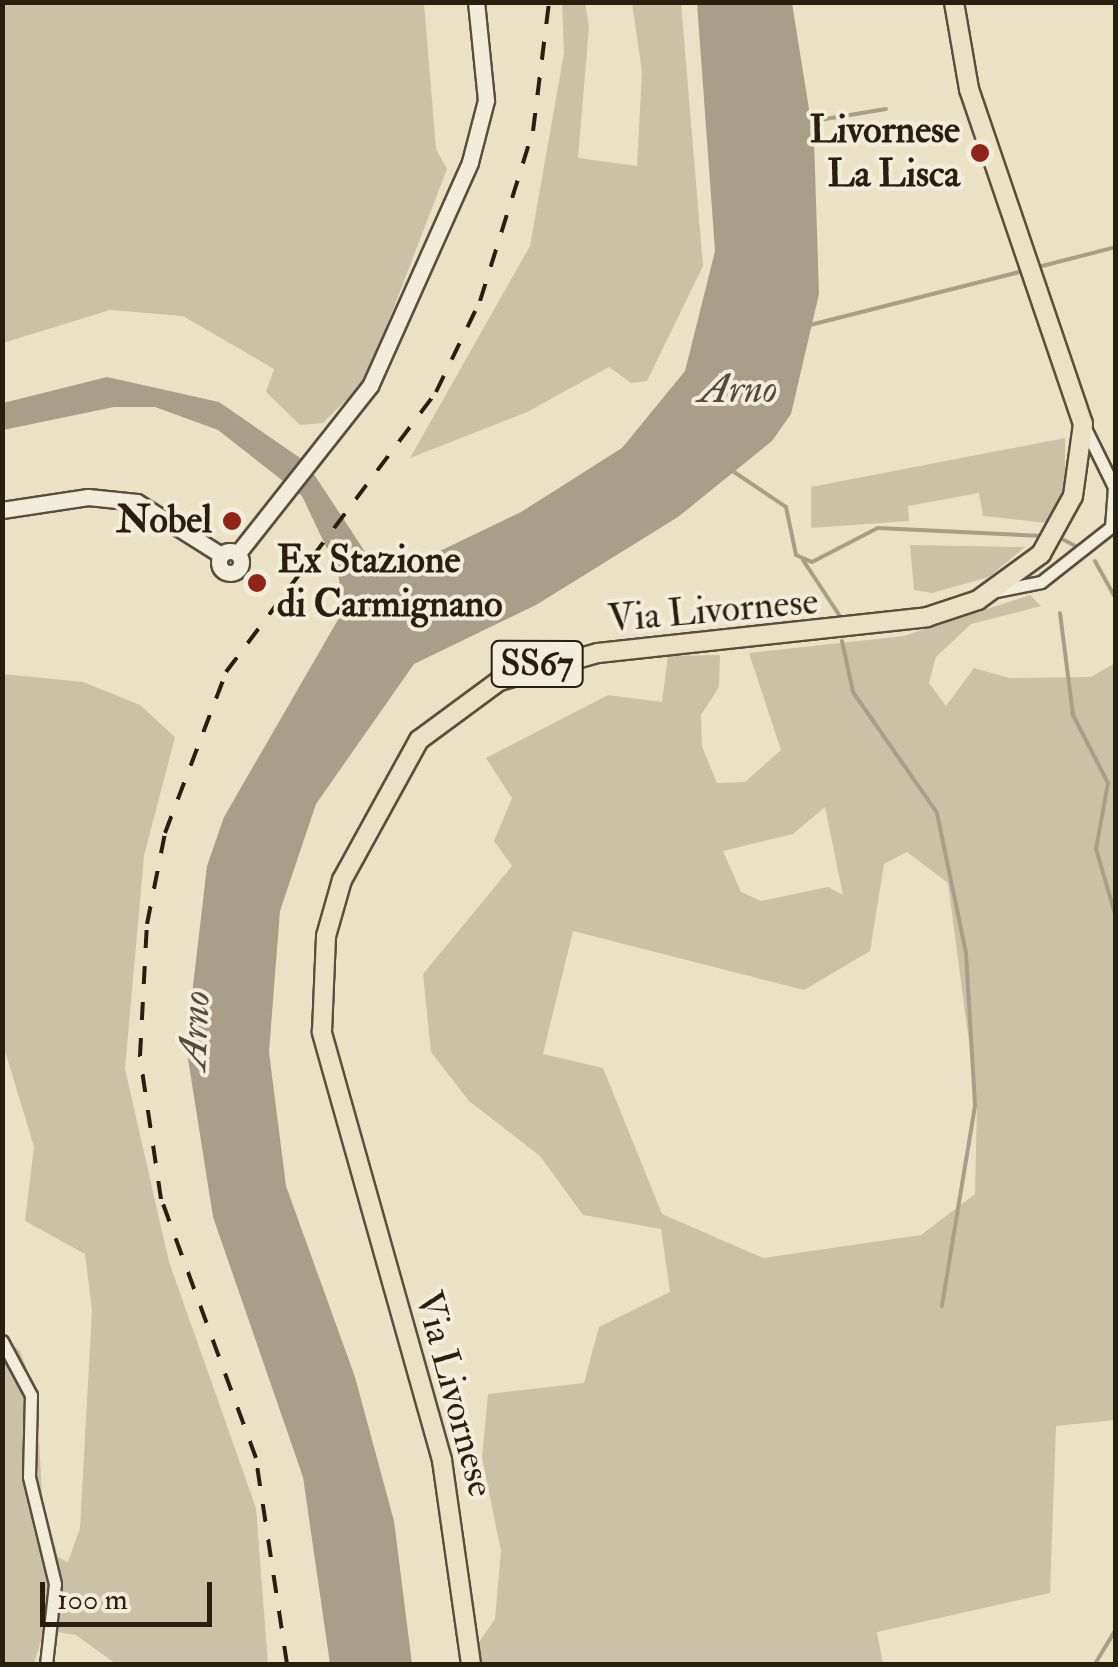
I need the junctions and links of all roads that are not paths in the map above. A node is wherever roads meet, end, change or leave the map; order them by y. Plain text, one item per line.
1 (476, 2) edge
2 (954, 2) edge
3 (1083, 424) junction
4 (2, 510) edge
5 (992, 592) junction
6 (2, 1341) edge
7 (46, 1664) edge
8 (471, 1664) edge

1 - 4 street
2 - 3 main road
3 - 5 main road, Via Livornese / SS67
3 - 5 street
5 - 8 main road, Via Livornese / SS67
6 - 7 street

